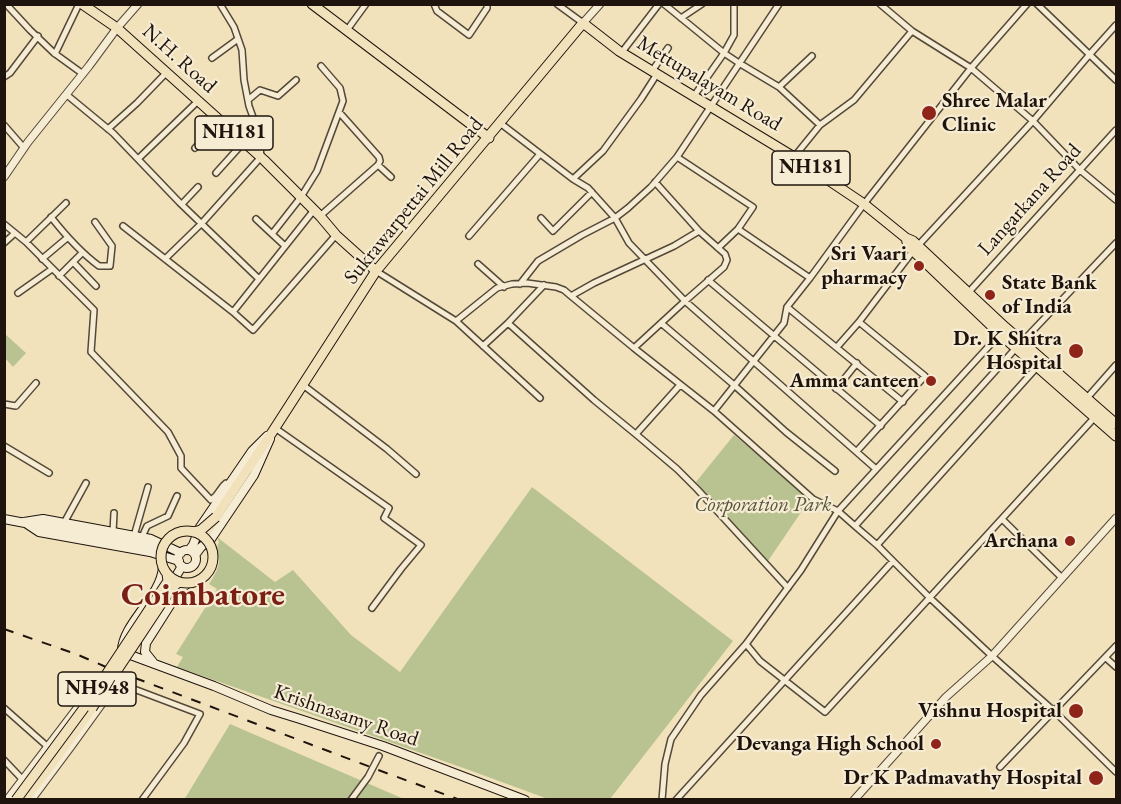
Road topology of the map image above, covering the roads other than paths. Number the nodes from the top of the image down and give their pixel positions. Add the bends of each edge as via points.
1 (6, 4) edge
2 (81, 4) edge
3 (138, 4) edge
4 (220, 4) edge
5 (312, 4) edge
6 (366, 4) edge
7 (434, 4) edge
8 (487, 4) edge
9 (558, 4) edge
10 (600, 4) edge
11 (659, 4) edge
12 (664, 4) edge
13 (702, 4) edge
14 (734, 4) edge
15 (779, 4) edge
16 (1026, 4) edge
17 (1037, 4) edge
18 (880, 5) edge
19 (681, 18) junction
20 (583, 23) junction
21 (1116, 25) edge
22 (117, 28) junction
23 (347, 30) junction
24 (912, 31) junction
25 (38, 36) junction
26 (238, 39) junction
27 (668, 48) dead end
28 (622, 52) junction
29 (724, 53) junction
30 (55, 54) junction
31 (1090, 54) junction
32 (812, 57) dead end
33 (212, 58) dead end
34 (740, 63) junction
35 (321, 66) dead end
36 (970, 68) junction
37 (166, 72) junction
38 (655, 73) junction
39 (82, 74) junction
40 (4, 77) edge
41 (296, 80) dead end
42 (1116, 80) edge
43 (779, 87) junction
44 (67, 95) junction
45 (694, 96) junction
46 (248, 100) junction
47 (198, 101) junction
48 (711, 106) junction
49 (339, 112) junction
50 (220, 121) junction
51 (1033, 122) junction
52 (500, 123) junction
53 (4, 125) edge
54 (820, 125) junction
55 (108, 129) junction
56 (1116, 130) edge
57 (489, 138) junction
58 (244, 142) junction
59 (24, 148) junction
60 (195, 148) dead end
61 (540, 154) junction
62 (261, 157) junction
63 (676, 157) junction
64 (795, 157) junction
65 (138, 159) junction
66 (378, 165) junction
67 (1080, 170) junction
68 (216, 173) dead end
69 (4, 177) edge
70 (391, 177) dead end
71 (573, 179) junction
72 (655, 182) junction
73 (198, 187) dead end
74 (592, 192) junction
75 (301, 197) junction
76 (1116, 200) edge
77 (66, 203) dead end
78 (182, 204) junction
79 (864, 204) junction
80 (317, 213) junction
81 (51, 217) junction
82 (542, 218) dead end
83 (615, 218) junction
84 (255, 219) dead end
85 (95, 222) dead end
86 (202, 223) junction
87 (4, 224) edge
88 (123, 226) dead end
89 (738, 229) junction
90 (699, 231) junction
91 (15, 233) junction
92 (272, 234) junction
93 (336, 235) junction
94 (470, 236) dead end
95 (67, 238) junction
96 (26, 242) junction
97 (4, 243) edge
98 (1116, 243) edge
99 (285, 246) junction
100 (718, 248) junction
101 (914, 250) junction
102 (82, 253) junction
103 (42, 259) junction
104 (165, 259) junction
105 (644, 260) junction
106 (73, 262) junction
107 (478, 264) dead end
108 (52, 269) junction
109 (376, 271) junction
110 (59, 276) junction
111 (810, 278) junction
112 (259, 279) junction
113 (708, 280) junction
114 (520, 284) junction
115 (543, 285) junction
116 (96, 286) dead end
117 (504, 286) junction
118 (18, 293) dead end
119 (968, 293) junction
120 (571, 296) junction
121 (685, 301) junction
122 (787, 307) junction
123 (233, 312) junction
124 (456, 321) junction
125 (859, 322) junction
126 (508, 323) junction
127 (661, 323) junction
128 (1000, 334) junction
129 (773, 336) junction
130 (1019, 345) junction
131 (483, 346) junction
132 (837, 347) junction
133 (634, 348) junction
134 (754, 361) junction
135 (857, 363) junction
136 (1116, 365) edge
137 (1038, 366) junction
138 (36, 383) dead end
139 (303, 385) junction
140 (681, 385) junction
141 (735, 385) junction
142 (836, 389) junction
143 (540, 398) dead end
144 (1087, 398) junction
145 (903, 402) junction
146 (4, 404) edge
147 (714, 411) junction
148 (1095, 417) junction
149 (1116, 424) edge
150 (881, 426) junction
151 (274, 430) junction
152 (636, 434) junction
153 (1116, 436) edge
154 (4, 446) edge
155 (857, 452) junction
156 (876, 469) junction
157 (835, 471) dead end
158 (50, 473) dead end
159 (416, 474) dead end
160 (87, 483) dead end
161 (228, 485) junction
162 (148, 487) dead end
163 (177, 496) dead end
164 (838, 511) junction
165 (114, 513) dead end
166 (216, 517) junction
167 (1116, 518) edge
168 (4, 519) edge
169 (1002, 519) junction
170 (24, 522) junction
171 (64, 523) junction
172 (855, 526) junction
173 (113, 532) junction
174 (193, 532) junction
175 (138, 536) junction
176 (205, 539) junction
177 (877, 545) junction
178 (162, 549) junction
179 (185, 557) junction
180 (893, 561) junction
181 (174, 577) junction
182 (1062, 578) junction
183 (788, 588) junction
184 (929, 597) junction
185 (372, 608) dead end
186 (746, 644) junction
187 (1116, 646) edge
188 (992, 656) junction
189 (1106, 658) junction
190 (157, 665) junction
191 (1116, 668) edge
192 (784, 681) junction
193 (111, 691) junction
194 (4, 708) edge
195 (1054, 711) junction
196 (48, 747) junction
197 (379, 756) dead end
198 (4, 760) edge
199 (1000, 767) dead end
200 (1116, 772) edge
201 (23, 780) junction
202 (7, 800) edge
203 (16, 800) edge
204 (24, 800) edge
205 (31, 800) edge
206 (142, 800) edge
207 (351, 800) edge
208 (525, 800) edge
209 (662, 800) edge
210 (676, 800) edge
211 (854, 800) edge

1 - 25 street
2 - 22 highway, N.H. Road / NH181
2 - 30 street
3 - 22 street
4 - 26 street
5 - 23 highway
6 - 23 street
7 - 8 street via 437,11 469,35
9 - 20 street
10 - 20 street, Sukrawarpettai Mill Road
11 - 28 street
12 - 19 street
13 - 19 street
14 - 29 street via 734,35
15 - 34 street
16 - 36 street
17 - 31 street
18 - 24 street
19 - 29 street
20 - 28 highway, Mettupalayam Road / NH181
20 - 52 highway, Sukrawarpettai Mill Road
21 - 31 street
22 - 37 highway, N.H. Road / NH181
22 - 39 street
23 - 57 highway
24 - 36 street
24 - 54 street via 855,100
25 - 30 street
25 - 40 street
26 - 33 street
26 - 46 street
27 - 38 street
28 - 38 highway, Mettupalayam Road / NH181
29 - 34 street
29 - 45 street
30 - 39 street
31 - 42 street
31 - 51 street
32 - 43 street
34 - 43 street
34 - 48 street
35 - 49 street via 340,88 343,101
36 - 51 street
36 - 79 street
37 - 47 highway, N.H. Road / NH181
37 - 55 street
38 - 45 highway, Mettupalayam Road / NH181
38 - 71 street via 603,151
39 - 44 street
41 - 46 street via 278,96 261,90
43 - 54 street
44 - 55 street
44 - 59 street
45 - 48 highway, Mettupalayam Road / NH181
46 - 62 street via 259,134
47 - 50 highway, N.H. Road / NH181
47 - 65 street
48 - 63 street
48 - 64 highway, Mettupalayam Road / NH181
49 - 66 street via 379,157
49 - 75 street via 317,171
50 - 58 highway, N.H. Road / NH181
50 - 60 street
51 - 67 street
51 - 101 street
52 - 57 highway, Sukrawarpettai Mill Road
52 - 61 street
53 - 59 street
54 - 64 street
55 - 65 street
56 - 67 street, Langarkana Road
57 - 109 highway, Sukrawarpettai Mill Road
58 - 62 highway, N.H. Road / NH181
58 - 68 street
59 - 69 street
61 - 71 street
61 - 94 street
62 - 75 highway, N.H. Road / NH181
62 - 86 street
63 - 72 street
63 - 89 street via 753,207
64 - 79 highway, Mettupalayam Road / NH181
65 - 78 street
66 - 70 street
66 - 80 street
67 - 76 street
67 - 119 street, Langarkana Road
71 - 74 street
72 - 83 street
72 - 90 street
73 - 78 street
74 - 82 street via 553,231
74 - 83 street
75 - 80 highway, N.H. Road / NH181
75 - 92 street
77 - 81 street
78 - 86 street
79 - 101 highway, Mettupalayam Road / NH181 via 913,241
79 - 111 street
80 - 93 highway, N.H. Road / NH181
80 - 99 street
81 - 95 street
81 - 96 street
83 - 105 street
83 - 114 street via 538,261
84 - 92 street
85 - 102 street via 112,246 110,266 99,266
86 - 104 street
86 - 112 street
87 - 91 street
88 - 104 street
89 - 100 street
89 - 111 street
90 - 100 street
90 - 105 street
91 - 96 street
91 - 97 street
92 - 99 street
93 - 109 highway, N.H. Road / NH181
93 - 123 street via 253,330
95 - 102 street
95 - 103 street
96 - 103 street
98 - 130 street
99 - 112 street
100 - 113 street via 727,260
101 - 119 highway, Mettupalayam Road / NH181
101 - 125 street
101 - 128 highway, Mettupalayam Road / NH181
102 - 106 street
103 - 108 street
104 - 123 street
105 - 120 street
105 - 121 street
106 - 110 street
106 - 116 street
107 - 117 street
108 - 110 street
108 - 118 street
109 - 124 street
109 - 139 highway, Sukrawarpettai Mill Road
110 - 161 street via 94,310 91,352 168,432 181,456 181,468 211,500 222,486
111 - 122 street
112 - 123 street
113 - 121 street
113 - 129 street
114 - 115 street
114 - 117 street
115 - 120 street via 564,290
115 - 126 street
117 - 124 street
119 - 130 highway, Mettupalayam Road / NH181
120 - 133 street
121 - 127 street
121 - 134 street
122 - 129 street via 784,323
122 - 132 street
124 - 131 street
125 - 132 street
125 - 145 street via 925,376
126 - 131 street
126 - 152 street
127 - 133 street
127 - 141 street
128 - 130 highway, Mettupalayam Road / NH181
128 - 156 street
129 - 134 street
129 - 142 street
130 - 137 highway, Mettupalayam Road / NH181
130 - 144 highway, Mettupalayam Road / NH181
130 - 172 street
131 - 143 street
132 - 135 street
133 - 140 street
134 - 141 street
134 - 155 street
135 - 142 street
135 - 145 street
136 - 144 street
137 - 148 highway, Mettupalayam Road / NH181
137 - 177 street
138 - 146 street via 15,406
139 - 151 highway, Sukrawarpettai Mill Road
139 - 159 street
140 - 147 street
140 - 152 street
141 - 147 street
141 - 157 street
142 - 150 street
144 - 149 highway, Mettupalayam Road / NH181
145 - 150 street
147 - 164 street via 813,499
148 - 153 highway, Mettupalayam Road / NH181
148 - 169 street
150 - 155 street
151 - 161 main road via 252,451
151 - 166 highway, Sukrawarpettai Mill Road
151 - 179 main road via 254,475 211,539
151 - 185 street via 389,508 384,518 421,545
152 - 183 street via 697,489
154 - 158 street
155 - 156 street
156 - 164 street
160 - 171 street
161 - 179 main road
162 - 175 street
163 - 175 street via 168,516 147,526
164 - 172 street
164 - 183 street
165 - 173 street
166 - 174 highway, bridge
166 - 176 highway, Sukrawarpettai Mill Road, bridge
167 - 182 street
168 - 170 main road
169 - 182 street
169 - 184 street
170 - 171 main road via 43,519
170 - 178 main road
170 - 179 main road via 39,532
171 - 173 main road
172 - 177 street
173 - 175 main road
174 - 176 highway, bridge
174 - 178 highway, bridge via 171,536
175 - 179 main road via 157,541
176 - 181 highway, NH948, bridge via 212,554 209,570 196,581
177 - 180 street
178 - 181 highway, NH948, bridge via 161,555
179 - 181 main road
180 - 184 street
180 - 192 street
181 - 190 main road via 174,599 146,643 145,652
181 - 190 main road, Krishnasamy Road via 161,578 122,647 125,652
181 - 203 highway, NH948, bridge
181 - 204 highway, NH948, bridge via 174,586 74,734
182 - 188 street
183 - 186 street
184 - 188 street
184 - 192 street via 825,712
186 - 192 street
186 - 209 street via 701,695 670,739
187 - 189 street
188 - 195 street
188 - 211 street via 946,697
189 - 191 street
189 - 195 street
190 - 208 main road, Krishnasamy Road
192 - 210 street
193 - 196 street via 95,682
193 - 205 street
193 - 206 street via 118,683 200,714
194 - 196 street
195 - 199 street
195 - 200 street
196 - 201 street
197 - 207 street
198 - 201 street
201 - 202 street

